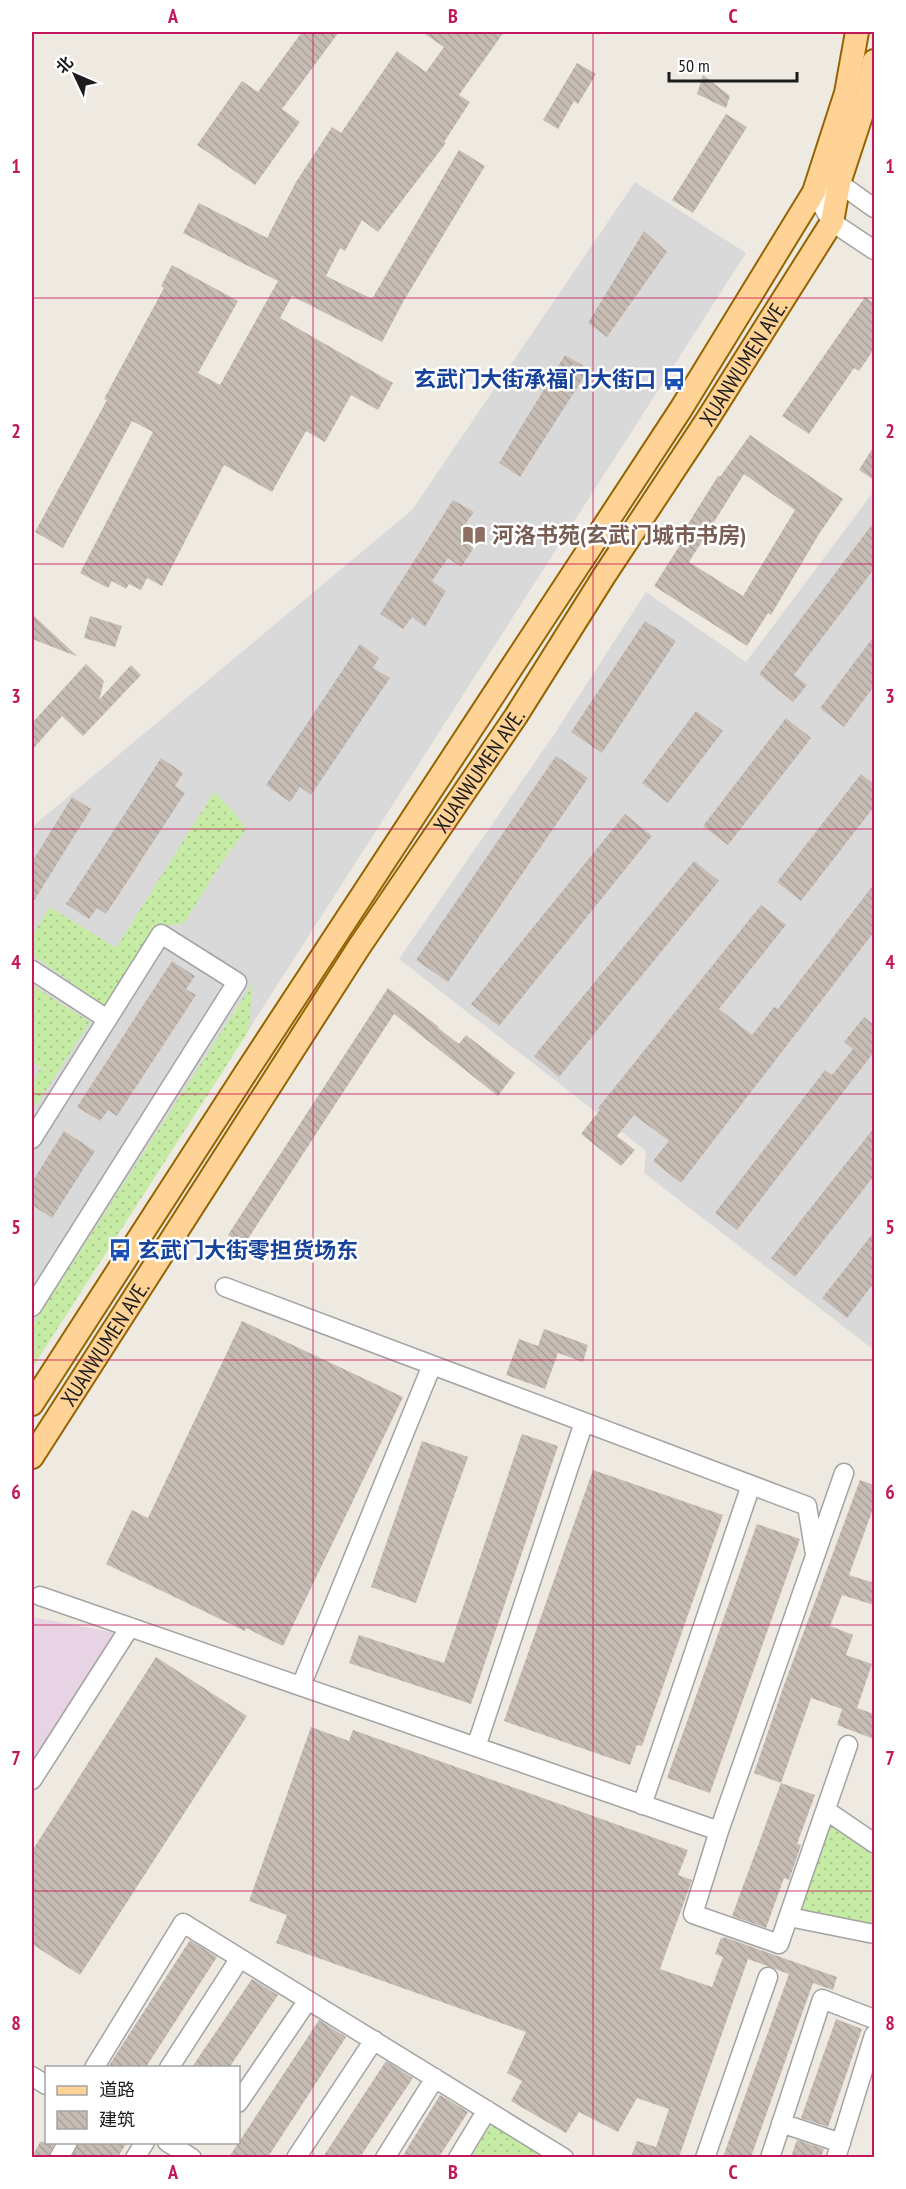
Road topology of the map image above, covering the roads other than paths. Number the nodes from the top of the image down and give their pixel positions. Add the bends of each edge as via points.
1 (857, 32) edge
2 (874, 61) edge
3 (839, 183) junction
4 (814, 192) junction
5 (874, 207) edge
6 (832, 222) junction
7 (874, 250) edge
8 (32, 970) edge
9 (107, 1019) junction
10 (32, 1139) edge
11 (225, 1287) dead end
12 (32, 1307) edge
13 (432, 1365) junction
14 (32, 1404) edge
15 (584, 1422) junction
16 (32, 1457) edge
17 (844, 1473) dead end
18 (751, 1485) junction
19 (815, 1556) junction
20 (39, 1596) dead end
21 (130, 1627) junction
22 (300, 1686) junction
23 (848, 1745) dead end
24 (476, 1747) junction
25 (32, 1779) edge
26 (642, 1805) junction
27 (827, 1811) junction
28 (719, 1831) junction
29 (874, 1843) edge
30 (789, 1917) junction
31 (874, 1934) edge
32 (240, 1958) junction
33 (768, 1977) dead end
34 (308, 2000) junction
35 (874, 2019) edge
36 (874, 2035) edge
37 (374, 2040) junction
38 (95, 2066) edge
39 (170, 2066) edge
40 (32, 2076) edge
41 (435, 2078) junction
42 (45, 2084) edge
43 (240, 2100) edge
44 (487, 2110) junction
45 (781, 2123) junction
46 (67, 2144) edge
47 (144, 2144) edge
48 (170, 2144) edge
49 (839, 2150) edge
50 (59, 2157) edge
51 (135, 2157) edge
52 (192, 2157) edge
53 (296, 2157) edge
54 (385, 2157) edge
55 (458, 2157) edge
56 (564, 2157) edge
57 (705, 2157) edge
58 (770, 2157) edge

1 - 4 main road, XUANWUMEN AVE. via 846,93
2 - 3 main road, XUANWUMEN AVE. via 867,98
3 - 4 street
3 - 5 street
3 - 6 main road, XUANWUMEN AVE.
4 - 6 street
4 - 14 main road, XUANWUMEN AVE. via 681,409
6 - 7 street
6 - 16 main road, XUANWUMEN AVE. via 516,716 359,947
8 - 9 street
9 - 10 street
9 - 12 street via 162,934 237,982
11 - 13 street
13 - 15 street
13 - 22 street
15 - 18 street
15 - 24 street
17 - 19 street
18 - 19 street via 807,1506
18 - 26 street
19 - 28 street
20 - 21 street
21 - 22 street
21 - 25 street
22 - 24 street
23 - 27 street
24 - 26 street
26 - 28 street
27 - 29 street
27 - 30 street
28 - 30 street via 693,1914 779,1944
30 - 31 street
32 - 34 street
32 - 38 street via 183,1923
32 - 39 street
33 - 57 street
34 - 37 street
34 - 43 street
35 - 45 street via 822,1999
36 - 49 street
37 - 41 street
37 - 53 street
40 - 42 street
41 - 44 street
41 - 54 street
44 - 55 street
44 - 56 street
45 - 49 street
45 - 58 street
46 - 50 street
47 - 51 street
48 - 52 street

